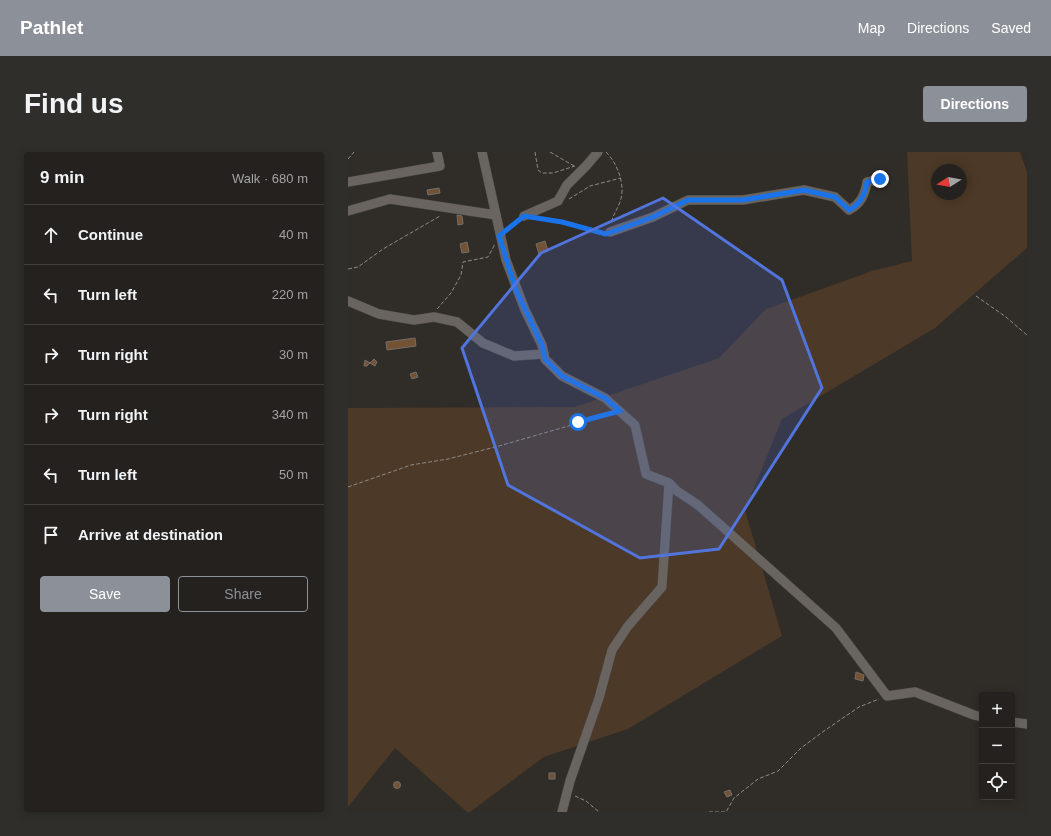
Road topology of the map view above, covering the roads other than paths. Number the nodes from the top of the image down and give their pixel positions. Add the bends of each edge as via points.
1 (437, 152) edge
2 (482, 152) edge
3 (598, 152) edge
4 (880, 179) dead end
5 (348, 182) edge
6 (348, 211) edge
7 (496, 215) junction
8 (524, 216) road end
9 (610, 232) road end
10 (348, 301) edge
11 (544, 354) junction
12 (669, 483) junction
13 (979, 716) edge
14 (1015, 722) edge
15 (1027, 724) edge
16 (562, 812) edge

1 - 5 street via 440,166
2 - 7 street
3 - 8 street via 567,185 558,201
4 - 9 street via 867,182 858,206 849,210 835,197 804,190 743,200 688,200 653,217
6 - 7 street via 390,199
7 - 11 street via 499,236 516,290
10 - 11 street via 379,314 414,320 434,318 457,322 483,343 514,356
11 - 12 street via 545,359 562,376 605,398 635,425 646,474
12 - 13 street via 698,505 836,628 887,696 915,692
12 - 16 street via 662,587 628,626 612,650
14 - 15 street

